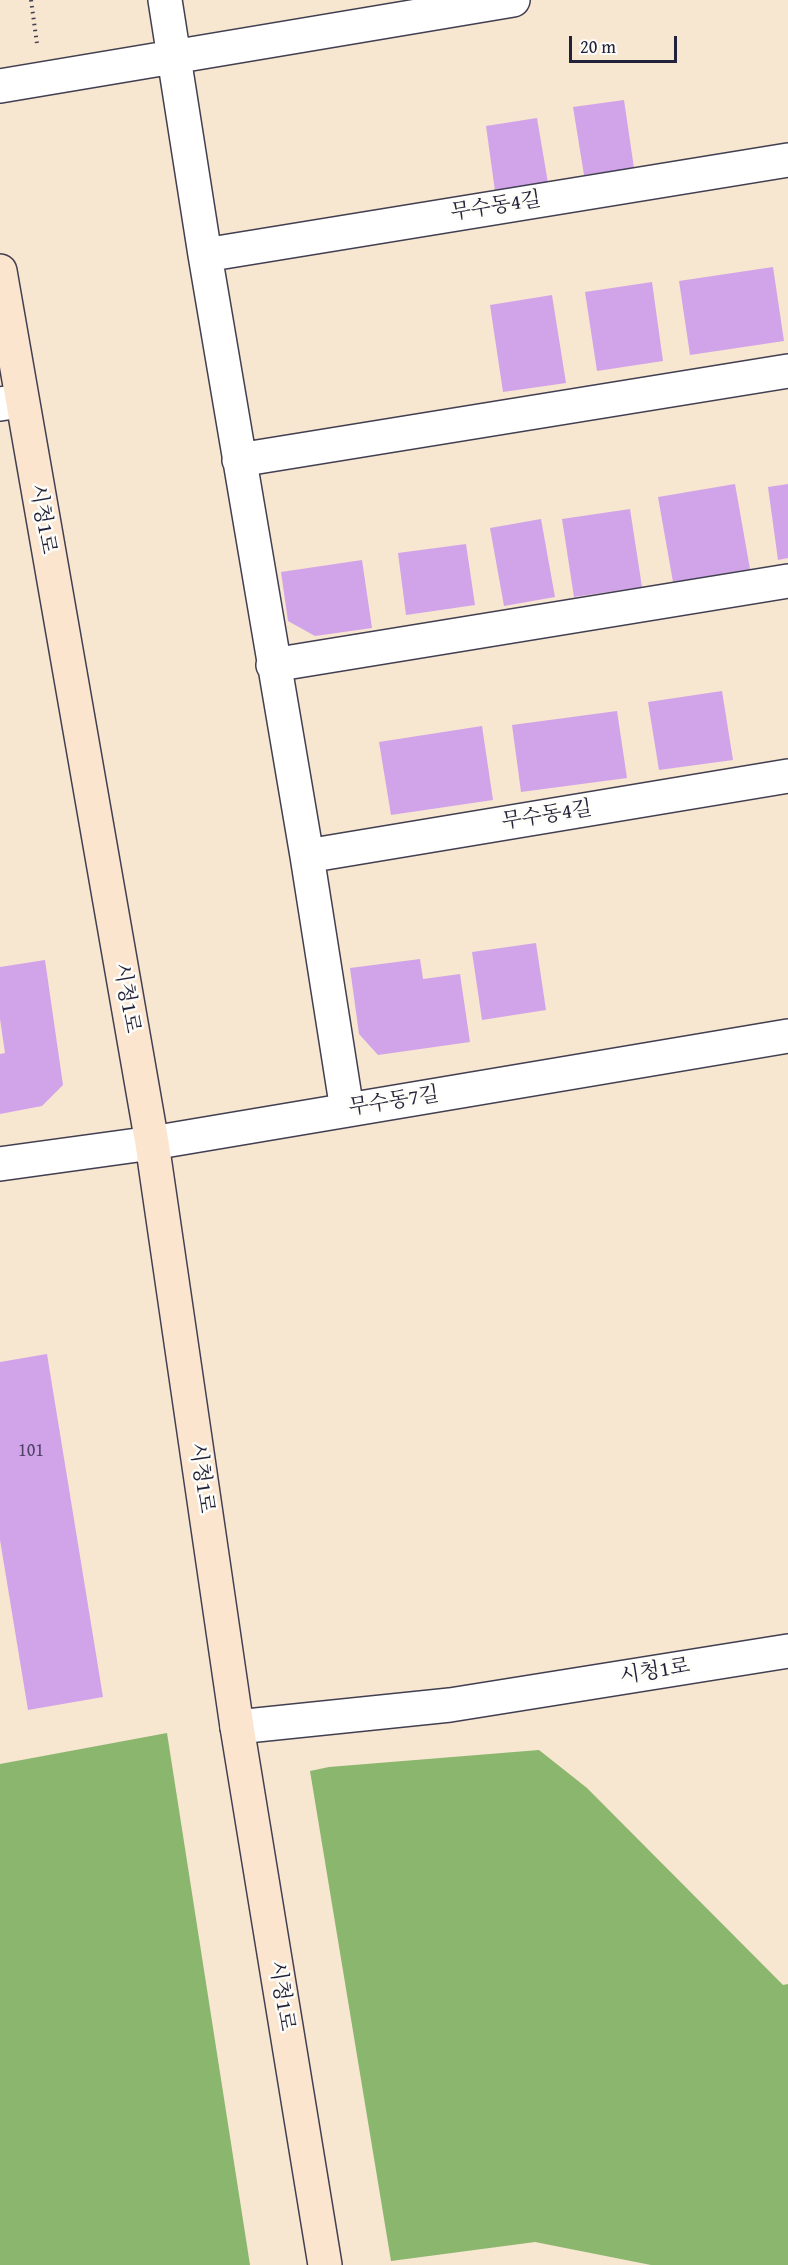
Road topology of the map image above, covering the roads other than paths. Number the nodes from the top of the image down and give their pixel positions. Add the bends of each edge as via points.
1 (165, 0) edge
2 (513, 0) edge
3 (174, 58) junction
4 (0, 86) edge
5 (788, 160) edge
6 (205, 255) junction
7 (0, 271) edge
8 (788, 371) edge
9 (11, 402) edge
10 (239, 460) junction
11 (788, 581) edge
12 (273, 665) junction
13 (788, 776) edge
14 (307, 856) junction
15 (788, 1036) edge
16 (347, 1110) junction
17 (152, 1143) junction
18 (0, 1164) edge
19 (788, 1651) edge
20 (237, 1727) junction
21 (325, 2265) edge

1 - 3 street
2 - 3 street
3 - 4 street
3 - 6 street
5 - 6 street, 무수동4길
6 - 10 street
7 - 9 street, 시청1로
8 - 10 street
9 - 17 street, 시청1로
10 - 12 street
11 - 12 street
12 - 14 street
13 - 14 street, 무수동4길
14 - 16 street
15 - 16 street, 무수동7길
16 - 17 street, 무수동7길
17 - 18 street, 무수동7길
17 - 20 street, 시청1로
19 - 20 street, 시청1로 via 450,1705
20 - 21 street, 시청1로

